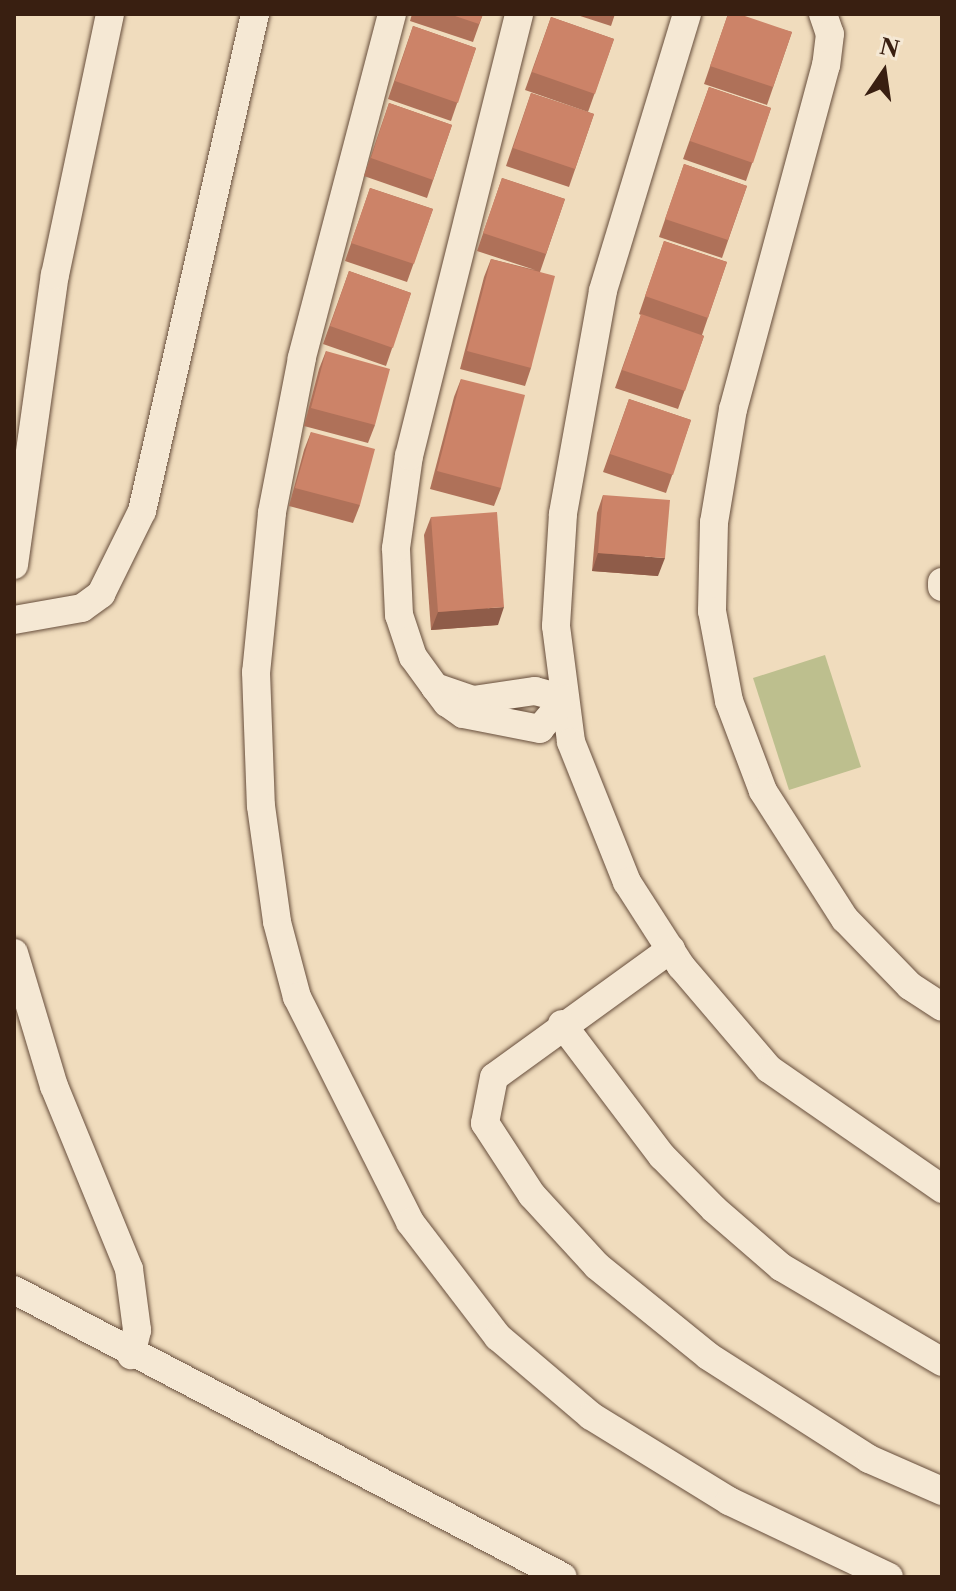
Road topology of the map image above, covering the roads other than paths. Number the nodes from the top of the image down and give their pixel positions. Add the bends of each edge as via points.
1 (110, 14) edge
2 (255, 14) edge
3 (392, 14) edge
4 (519, 14) edge
5 (687, 14) edge
6 (823, 14) edge
7 (14, 565) edge
8 (14, 620) edge
9 (565, 699) junction
10 (671, 949) junction
11 (14, 953) edge
12 (942, 1007) edge
13 (562, 1024) junction
14 (942, 1189) edge
15 (14, 1290) edge
16 (131, 1355) junction
17 (942, 1362) edge
18 (942, 1491) edge
19 (563, 1577) edge
20 (889, 1577) edge

1 - 7 street via 55,275
2 - 8 street via 142,511 101,594 82,608
3 - 20 street via 302,358 272,513 256,672 261,806 277,922 297,997 410,1222 498,1337 616,1432 729,1501
4 - 9 street via 445,290 396,548 399,615 413,657 463,714 540,729
5 - 9 street via 603,291 576,429 556,626
6 - 12 street via 830,34 826,65 733,409 714,522 712,611 729,701 763,791 845,919 910,986
9 - 10 street via 588,798
10 - 13 street
10 - 14 street via 769,1069
11 - 16 street via 54,1086 129,1269 137,1330
13 - 17 street via 662,1156 714,1209 834,1302
13 - 18 street via 494,1077 485,1098 485,1123 532,1195 597,1266 708,1356 869,1459
15 - 16 street
16 - 19 street

